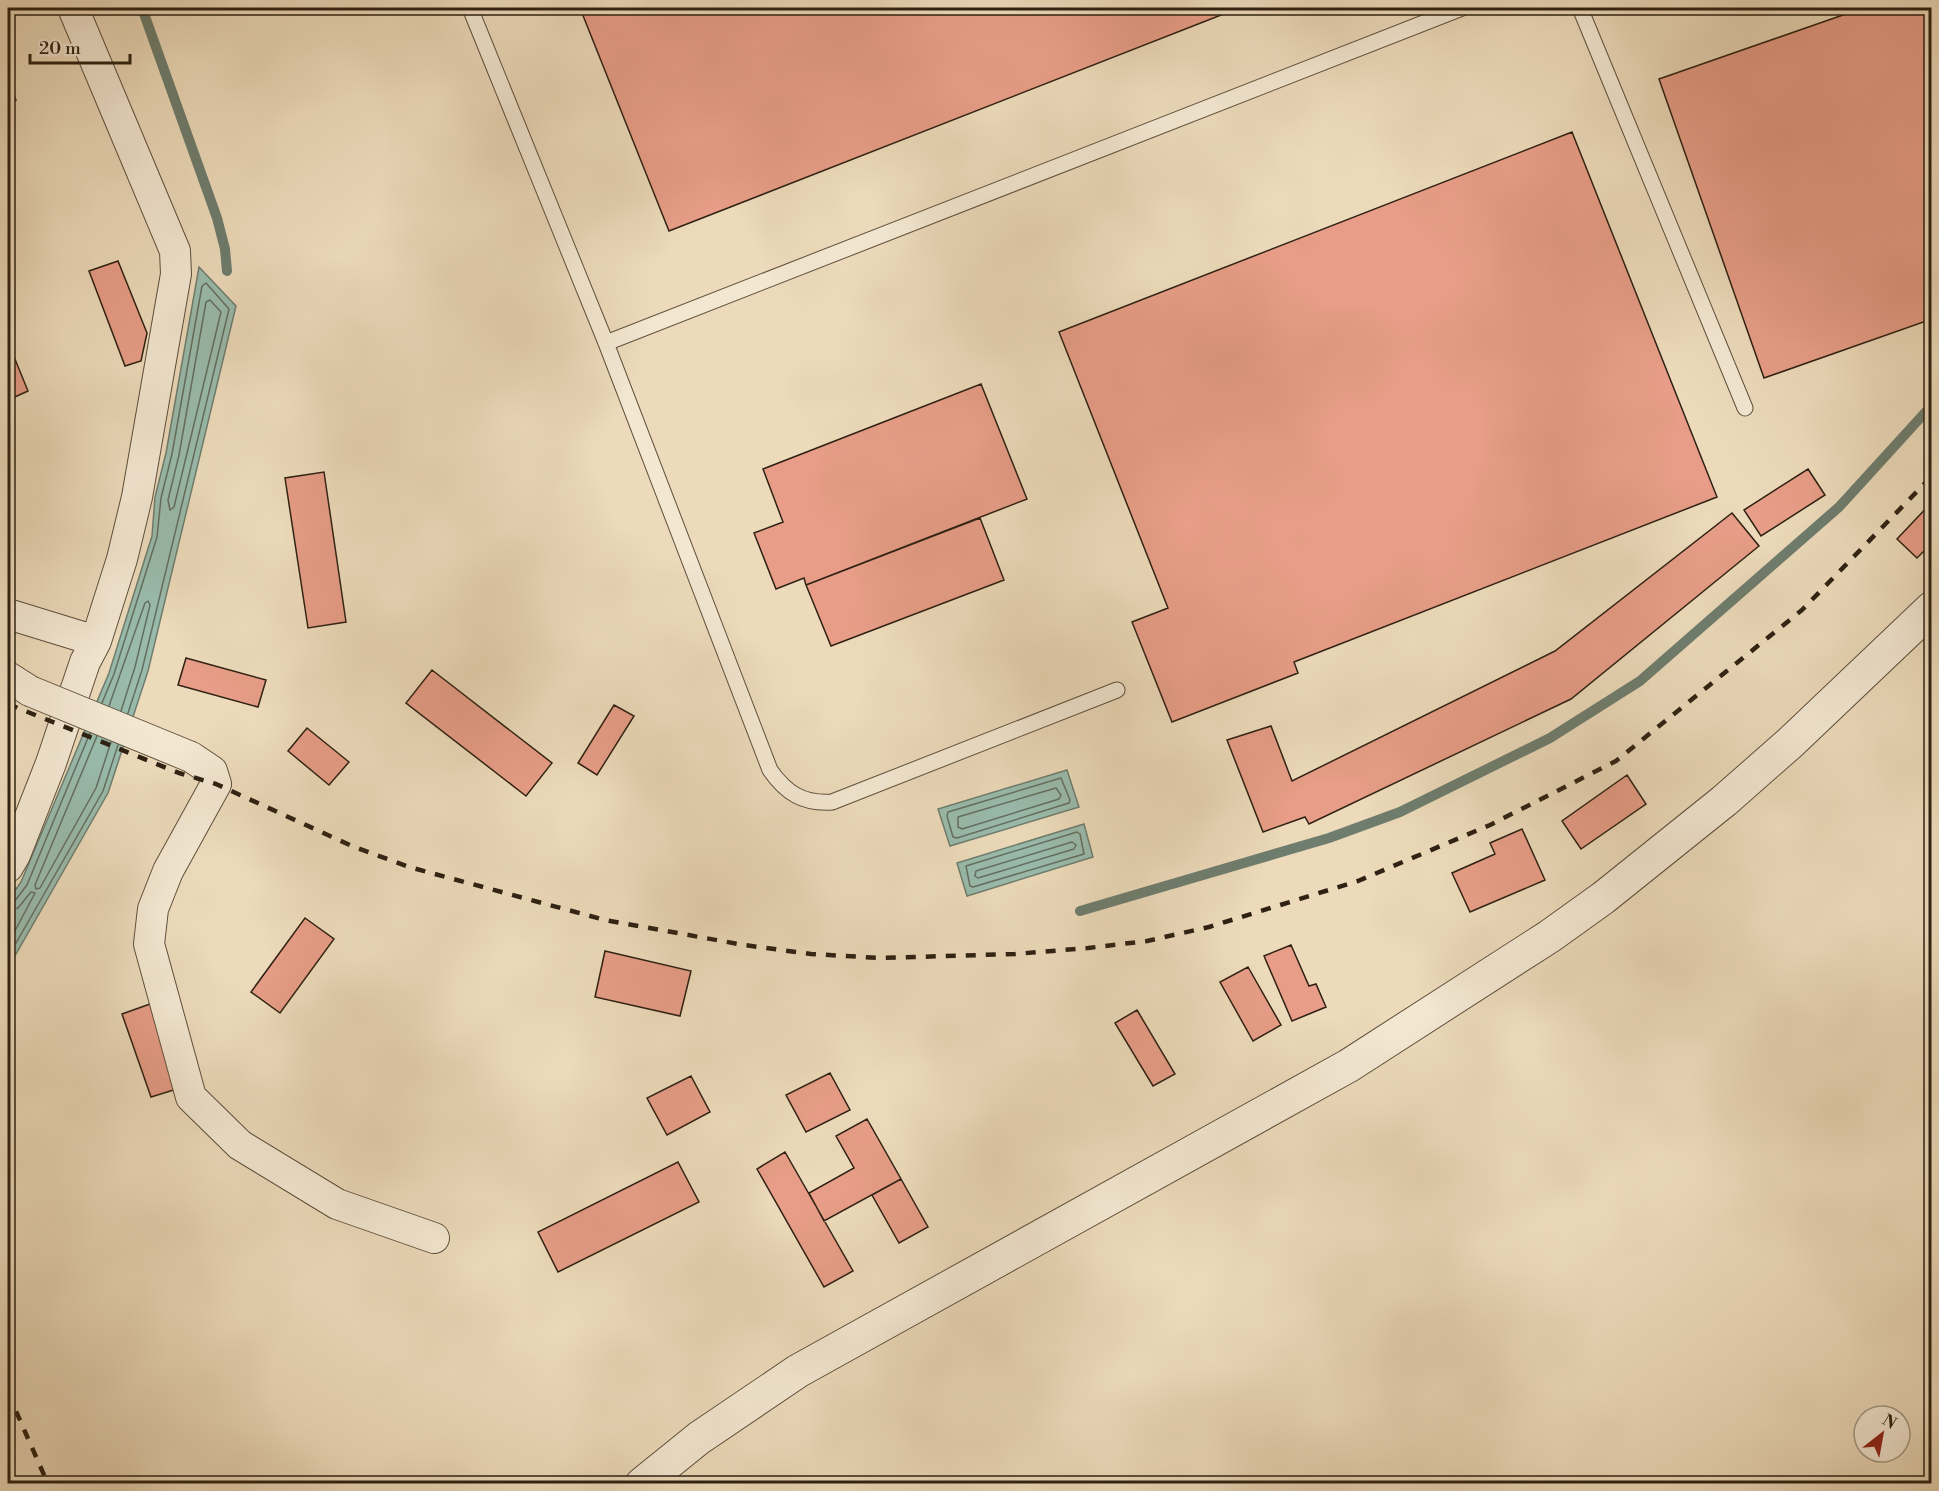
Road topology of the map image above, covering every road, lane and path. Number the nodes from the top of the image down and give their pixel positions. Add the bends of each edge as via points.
1 (73, 8) edge
2 (470, 8) edge
3 (1462, 8) edge
4 (1580, 8) edge
5 (606, 343) junction
6 (1745, 408) dead end
7 (1932, 608) edge
8 (8, 614) edge
9 (96, 641) junction
10 (19, 684) edge
11 (1117, 690) dead end
12 (8, 867) edge
13 (434, 1238) dead end
14 (642, 1484) edge

1 - 9 street via 175,251 176,274 132,518
2 - 5 lane
3 - 5 lane
4 - 6 lane
5 - 11 lane via 770,770 782,787 814,803 832,802
7 - 14 street via 1724,801 1550,936 1348,1066 798,1371 699,1438
8 - 9 street
9 - 12 street
10 - 13 street, bridge via 191,757 212,771 216,784 168,871 153,909 150,944 191,1097 240,1144 337,1204

